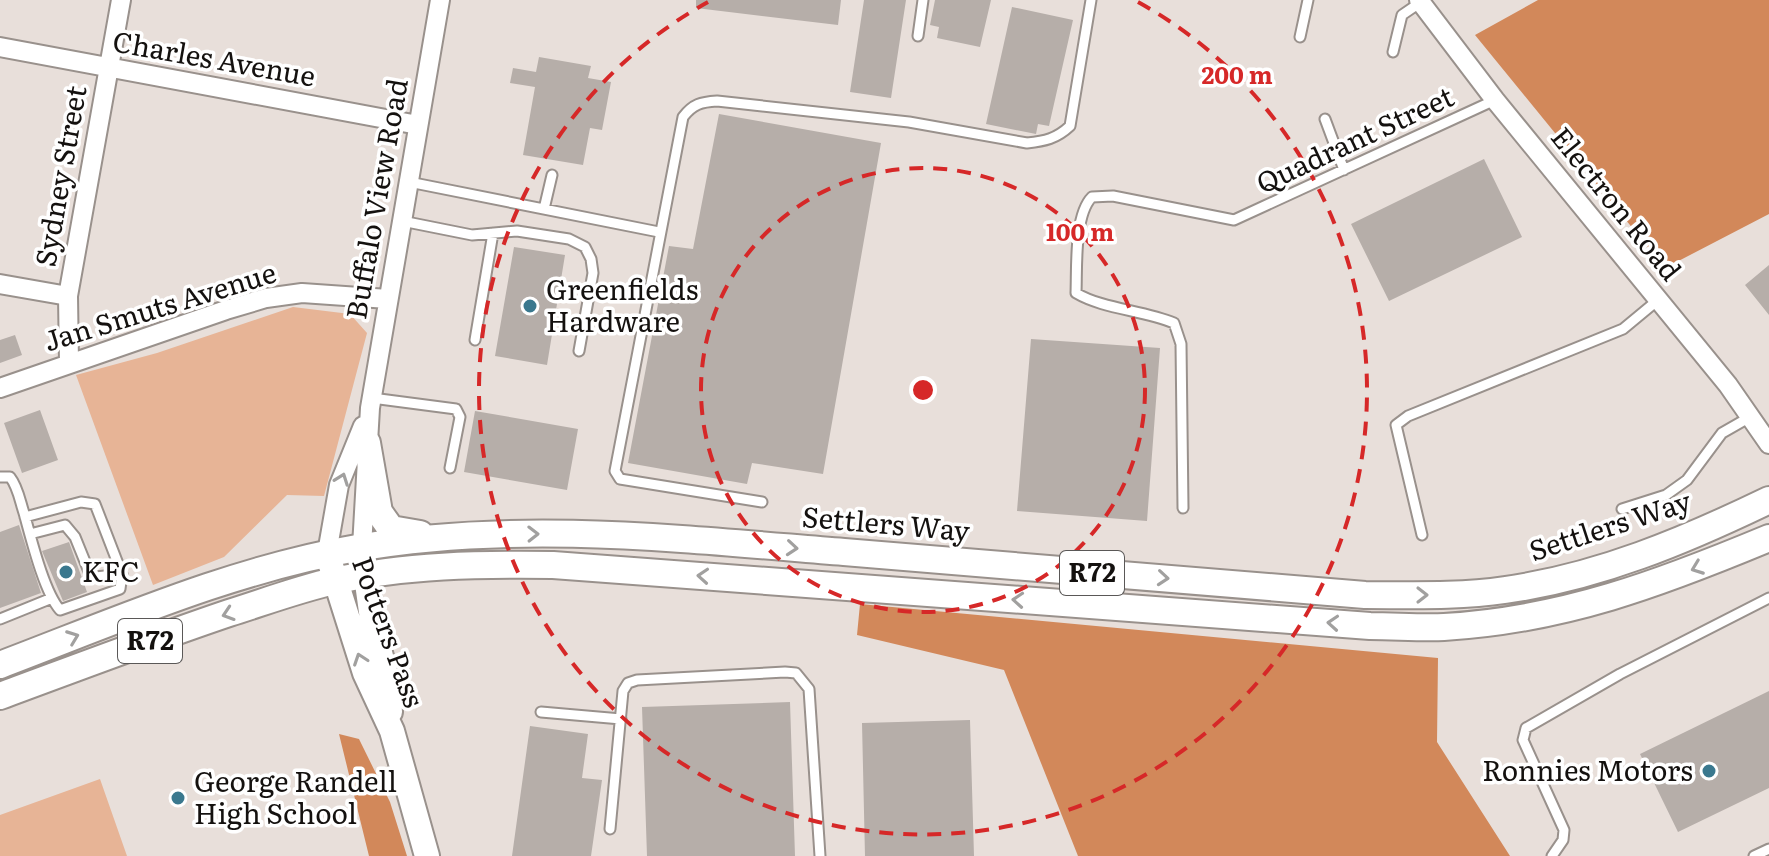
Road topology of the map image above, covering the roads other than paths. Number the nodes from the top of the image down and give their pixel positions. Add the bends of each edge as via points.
1 (121, 0) edge
2 (440, 0) edge
3 (923, 0) edge
4 (1091, 0) edge
5 (1308, 0) edge
6 (1420, 1) edge
7 (918, 36) dead end
8 (1300, 37) dead end
9 (0, 47) edge
10 (1393, 52) dead end
11 (110, 68) junction
12 (1495, 100) junction
13 (1325, 119) dead end
14 (418, 125) junction
15 (1344, 170) junction
16 (552, 175) dead end
17 (409, 182) junction
18 (544, 209) junction
19 (402, 221) junction
20 (659, 232) junction
21 (493, 233) junction
22 (0, 284) edge
23 (68, 296) junction
24 (388, 299) junction
25 (1658, 300) junction
26 (475, 340) dead end
27 (579, 351) dead end
28 (69, 363) junction
29 (0, 388) edge
30 (371, 403) junction
31 (1750, 417) junction
32 (367, 443) junction
33 (1769, 444) edge
34 (450, 468) dead end
35 (0, 477) edge
36 (1769, 500) edge
37 (762, 502) dead end
38 (1183, 508) dead end
39 (1622, 509) dead end
40 (25, 517) junction
41 (30, 534) junction
42 (496, 535) junction
43 (1422, 535) dead end
44 (1769, 538) edge
45 (362, 547) junction
46 (327, 553) junction
47 (122, 574) junction
48 (366, 575) junction
49 (335, 580) junction
50 (52, 598) junction
51 (1769, 598) edge
52 (0, 619) edge
53 (0, 665) edge
54 (0, 696) edge
55 (541, 712) dead end
56 (621, 719) junction
57 (392, 731) junction
58 (610, 829) dead end
59 (1769, 849) edge
60 (427, 856) edge
61 (820, 856) edge
62 (1552, 856) edge
63 (1754, 856) edge

1 - 11 street, Sydney Street
2 - 14 street, Buffalo View Road
3 - 7 lane
4 - 20 lane via 1070,126 1058,136 1027,143 909,122 702,102 690,106 683,117
5 - 8 lane
6 - 10 lane via 1402,15
6 - 12 street, Electron Road
9 - 11 street, Charles Avenue
11 - 14 street, Charles Avenue
11 - 23 street, Sydney Street
12 - 15 lane, Quadrant Street
12 - 25 street, Electron Road
13 - 15 lane
14 - 17 street, Buffalo View Road
15 - 38 lane, Quadrant Street via 1234,220 1113,196 1092,197 1084,205 1076,293 1174,323 1181,344
16 - 18 lane
17 - 18 lane
17 - 19 street, Buffalo View Road
18 - 20 lane
19 - 21 lane via 472,235
19 - 24 street, Buffalo View Road
20 - 37 lane via 616,476
21 - 26 lane
21 - 27 lane via 517,231 569,239 585,247 593,273
22 - 23 street
23 - 28 street, Sydney Street
24 - 28 street, Jan Smuts Avenue via 302,293 266,298
24 - 30 street, Buffalo View Road
25 - 31 street, Electron Road
25 - 43 lane via 1623,329 1396,425
28 - 29 street, Jan Smuts Avenue
30 - 32 street, Buffalo View Road
30 - 34 lane via 456,409 460,417
46 -> 30 street, Buffalo View Road via 339,485
31 - 33 street, Electron Road
31 - 39 lane via 1722,433 1687,480 1666,495
32 - 42 main road via 379,512 391,529
32 - 45 street, Buffalo View Road
35 - 40 lane via 14,481
42 -> 36 main road, Settlers Way / R72 via 668,538 1365,595 1441,595 1573,578 1697,535
40 - 41 lane
40 - 47 lane via 81,502 95,504
41 - 47 lane via 65,525 90,574
41 - 50 lane
42 - 45 main road, Settlers Way / R72
44 -> 48 main road, R72 via 1648,587 1582,606 1443,627 1355,625 553,565
45 - 46 main road, Settlers Way / R72
45 - 48 street, Potters Pass
46 - 49 street, Potters Pass
53 -> 46 main road, Settlers Way / R72 via 168,601
47 - 50 lane via 120,589 64,610
48 - 49 main road, R72
48 - 57 street, Potters Pass
49 -> 54 main road, R72 via 178,630
57 -> 49 street, Potters Pass via 365,673
50 - 52 lane
51 - 62 lane via 1526,728 1523,740 1564,830
55 - 56 lane
56 - 58 lane
56 - 61 lane via 623,691 637,680 796,673 809,689
57 - 60 street, Potters Pass
59 - 63 lane

